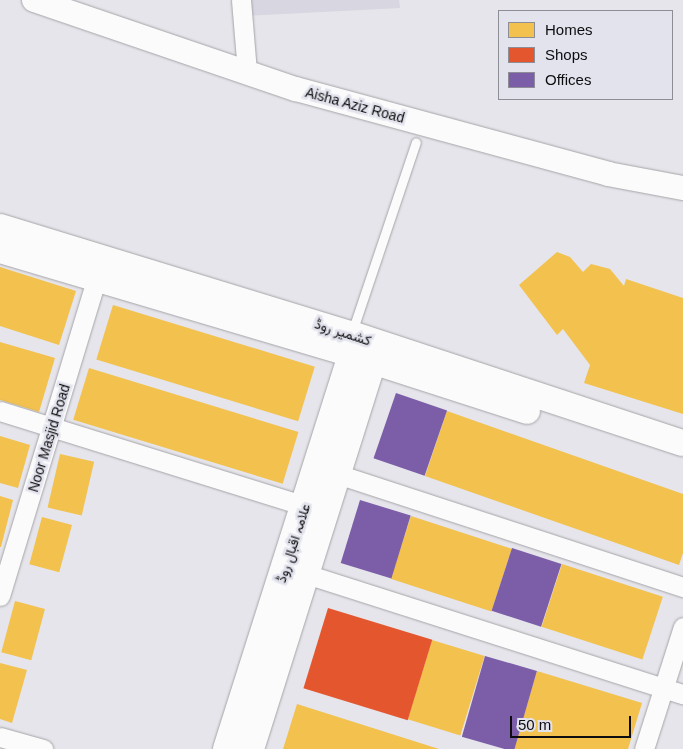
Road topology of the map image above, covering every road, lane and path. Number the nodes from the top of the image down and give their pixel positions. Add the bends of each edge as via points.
1 (34, 0) edge
2 (241, 0) edge
3 (77, 6) edge
4 (247, 72) junction
5 (416, 142) dead end
6 (683, 188) edge
7 (0, 228) edge
8 (0, 250) edge
9 (96, 280) junction
10 (362, 346) junction
11 (0, 411) edge
12 (53, 426) junction
13 (683, 443) edge
14 (683, 461) edge
15 (328, 470) junction
16 (305, 506) junction
17 (3, 574) edge
18 (306, 574) junction
19 (683, 586) edge
20 (0, 596) edge
21 (683, 627) edge
22 (663, 688) junction
23 (683, 694) edge
24 (0, 737) edge
25 (42, 749) edge
26 (226, 749) edge
27 (251, 749) edge
28 (644, 749) edge

1 - 3 street, Aisha Aziz Road
2 - 4 street
3 - 4 street, Aisha Aziz Road
4 - 6 street, Aisha Aziz Road via 296,89 608,174
5 - 10 lane
7 - 10 main road, کشمیر روڈ
8 - 9 main road, کشمیر روڈ
9 - 10 main road, کشمیر روڈ
9 - 12 street, Noor Masjid Road
10 - 13 main road, کشمیر روڈ
10 - 14 main road, کشمیر روڈ
10 - 15 main road, علامہ اقبال روڈ
11 - 12 street
12 - 16 street
12 - 17 street, Noor Masjid Road
15 - 16 main road, علامہ اقبال روڈ
15 - 18 main road, علامہ اقبال روڈ
15 - 19 street
16 - 26 main road, علامہ اقبال روڈ
17 - 20 street, Noor Masjid Road
18 - 22 street
18 - 27 main road, علامہ اقبال روڈ
21 - 22 street
22 - 23 street
22 - 28 street
24 - 25 street

